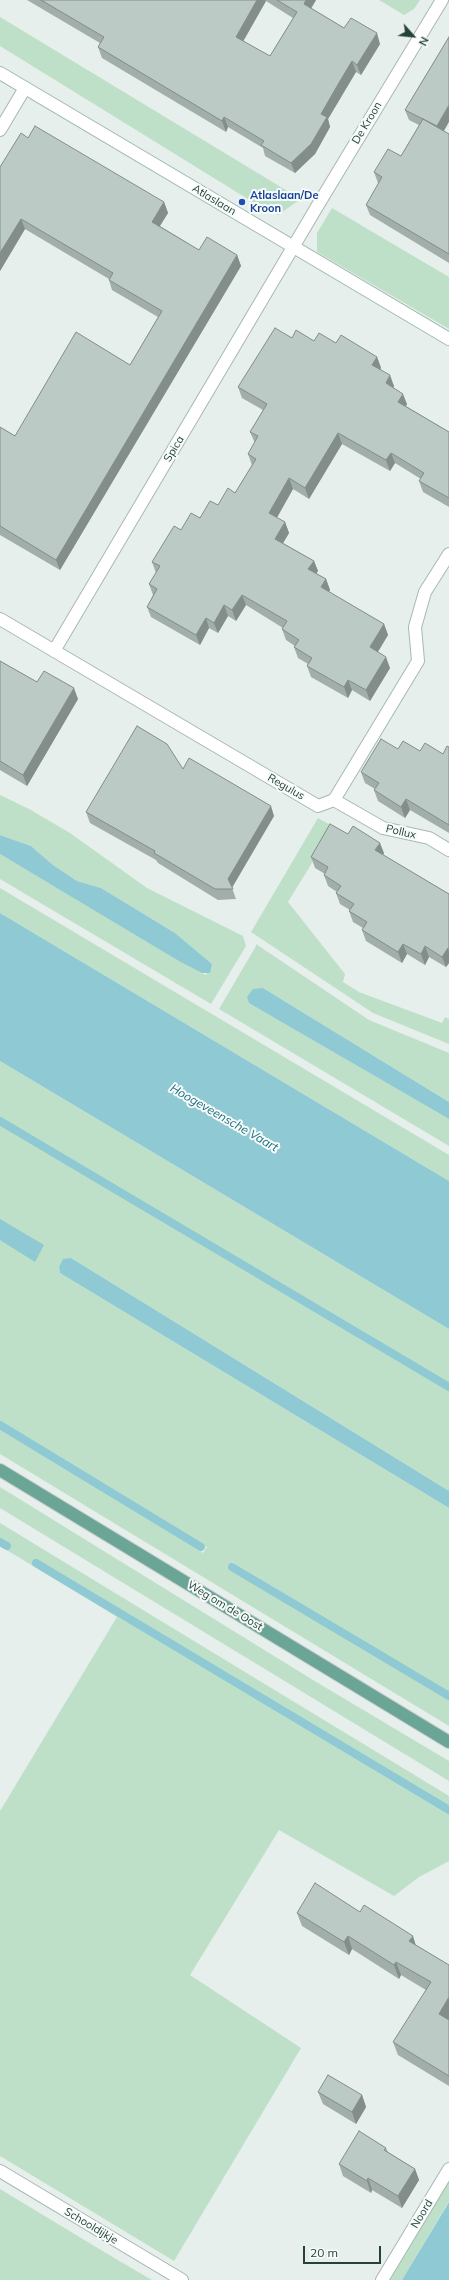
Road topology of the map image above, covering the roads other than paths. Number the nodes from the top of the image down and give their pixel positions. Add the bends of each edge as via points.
1 (442, 0) edge
2 (0, 73) edge
3 (26, 88) junction
4 (0, 130) edge
5 (293, 247) junction
6 (449, 339) edge
7 (449, 554) edge
8 (0, 619) edge
9 (54, 651) junction
10 (334, 800) junction
11 (449, 850) edge
12 (0, 1470) edge
13 (449, 1742) edge
14 (449, 2169) edge
15 (0, 2171) edge
16 (182, 2280) edge
17 (382, 2280) edge

1 - 5 street, De Kroon
2 - 3 street, Atlaslaan
3 - 4 street
3 - 5 street, Atlaslaan
5 - 6 street, Atlaslaan
5 - 9 street, Spica
7 - 10 street via 425,592 415,627 418,661
8 - 9 street, Regulus
9 - 10 street, Regulus via 318,806
10 - 11 street, Pollux via 383,828 430,838
12 - 13 main road, Weg om de Oost
14 - 17 street, Noord
15 - 16 street, Schooldijkje

